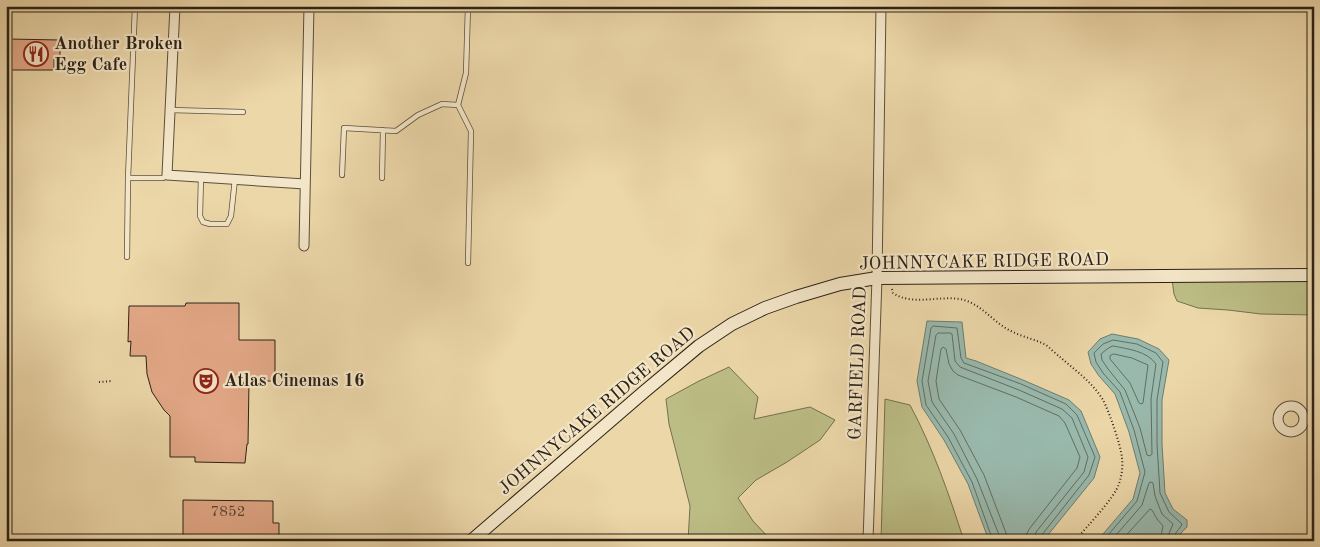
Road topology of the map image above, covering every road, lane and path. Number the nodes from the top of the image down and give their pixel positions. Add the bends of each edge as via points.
1 (135, 6) edge
2 (174, 6) edge
3 (308, 6) edge
4 (468, 6) edge
5 (881, 6) edge
6 (458, 105) junction
7 (170, 110) junction
8 (243, 112) dead end
9 (383, 130) junction
10 (167, 175) junction
11 (342, 175) dead end
12 (201, 177) junction
13 (128, 178) junction
14 (382, 178) dead end
15 (234, 179) junction
16 (305, 184) junction
17 (304, 246) dead end
18 (127, 257) dead end
19 (468, 263) dead end
20 (1314, 275) edge
21 (877, 278) junction
22 (892, 278) junction
23 (112, 381) dead end
24 (99, 382) dead end
25 (471, 541) edge
26 (868, 541) edge
27 (1075, 541) edge

1 - 13 lane
2 - 7 street
3 - 16 street
4 - 6 lane via 466,73
5 - 21 street, GARFIELD ROAD
6 - 9 lane via 442,104 418,115 396,131
6 - 19 lane via 471,131
7 - 8 lane
7 - 10 street
9 - 11 lane via 344,128
9 - 14 lane
10 - 12 street
10 - 13 lane via 163,178
12 - 15 street
12 - 15 lane via 200,216 203,222 210,224 227,224 231,216
13 - 18 lane
15 - 16 street
16 - 17 street
20 - 22 main road, JOHNNYCAKE RIDGE ROAD
21 - 22 main road, JOHNNYCAKE RIDGE ROAD
21 - 25 main road, JOHNNYCAKE RIDGE ROAD via 840,284 796,297 732,324 699,346
21 - 26 street, GARFIELD ROAD
22 - 27 path via 892,291 899,297 954,299 972,303 1011,331 1046,345 1098,393 1112,421 1122,455 1122,474 1111,497
23 - 24 path

